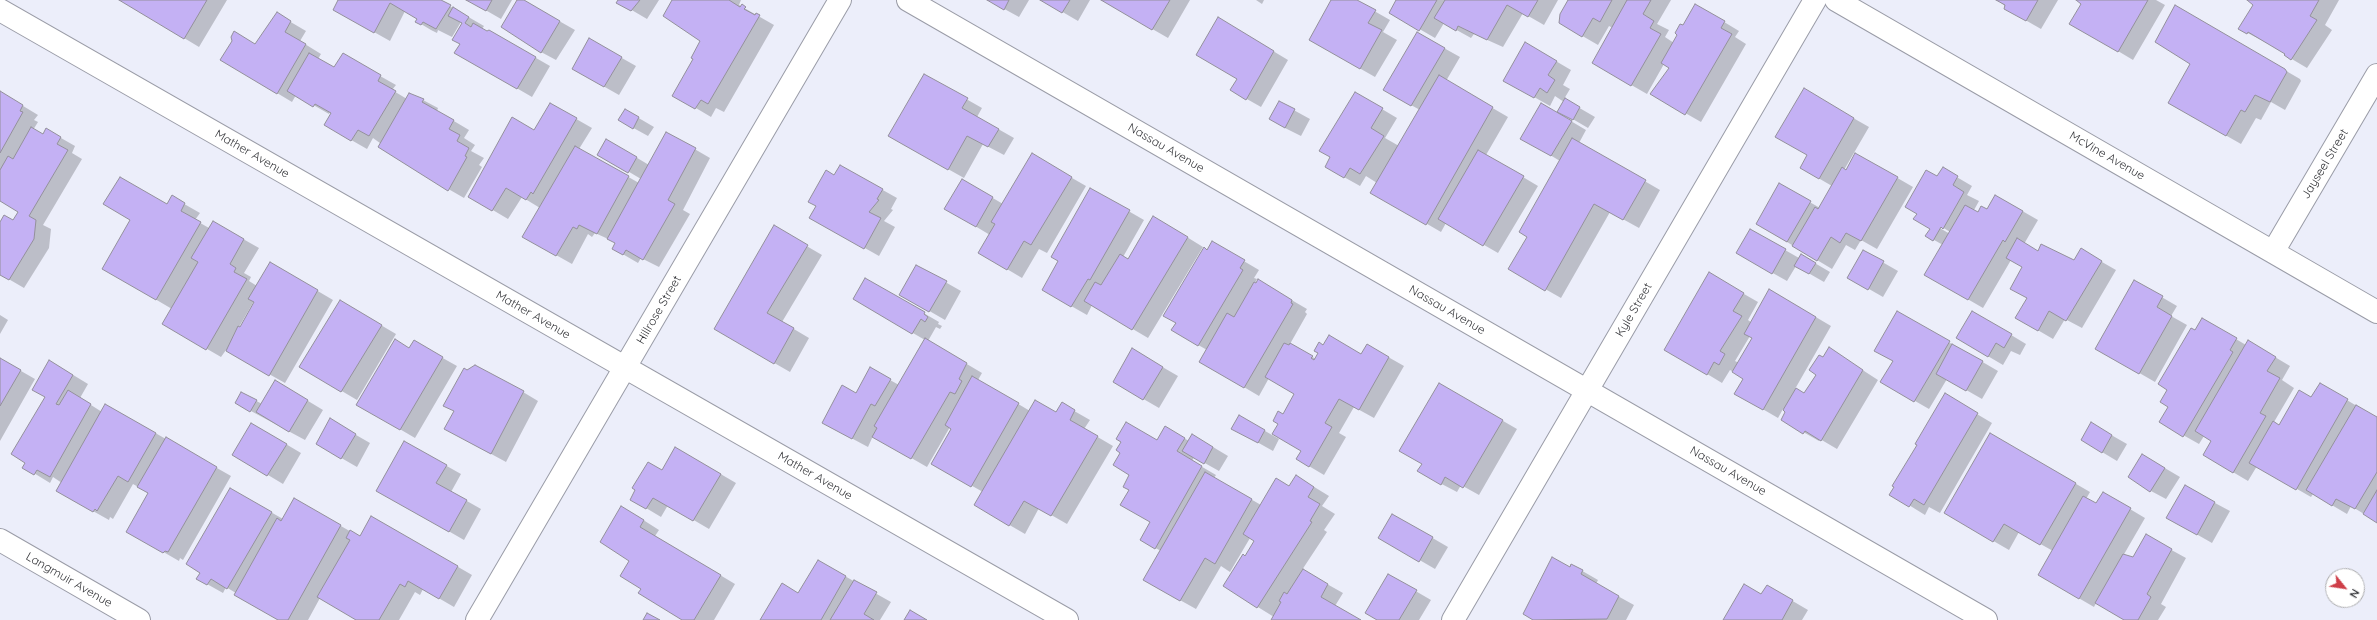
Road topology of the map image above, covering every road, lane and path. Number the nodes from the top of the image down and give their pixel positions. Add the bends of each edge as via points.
1 (840, 0) edge
2 (908, 0) edge
3 (1815, 0) edge
4 (1836, 0) edge
5 (0, 10) edge
6 (2377, 75) edge
7 (2273, 252) junction
8 (2377, 312) edge
9 (626, 368) junction
10 (1586, 390) junction
11 (0, 540) edge
12 (139, 620) edge
13 (477, 620) edge
14 (1067, 620) edge
15 (1453, 620) edge
16 (1986, 620) edge

1 - 9 street, Hillrose Street
2 - 10 street, Nassau Avenue
3 - 10 street, Kyle Street
4 - 7 street, McVine Avenue
5 - 9 street, Mather Avenue
6 - 7 street, Jayseel Street
7 - 8 street, McVine Avenue
9 - 13 street, Hillrose Street
9 - 14 street, Mather Avenue
10 - 15 street, Kyle Street
10 - 16 street, Nassau Avenue
11 - 12 street, Langmuir Avenue

